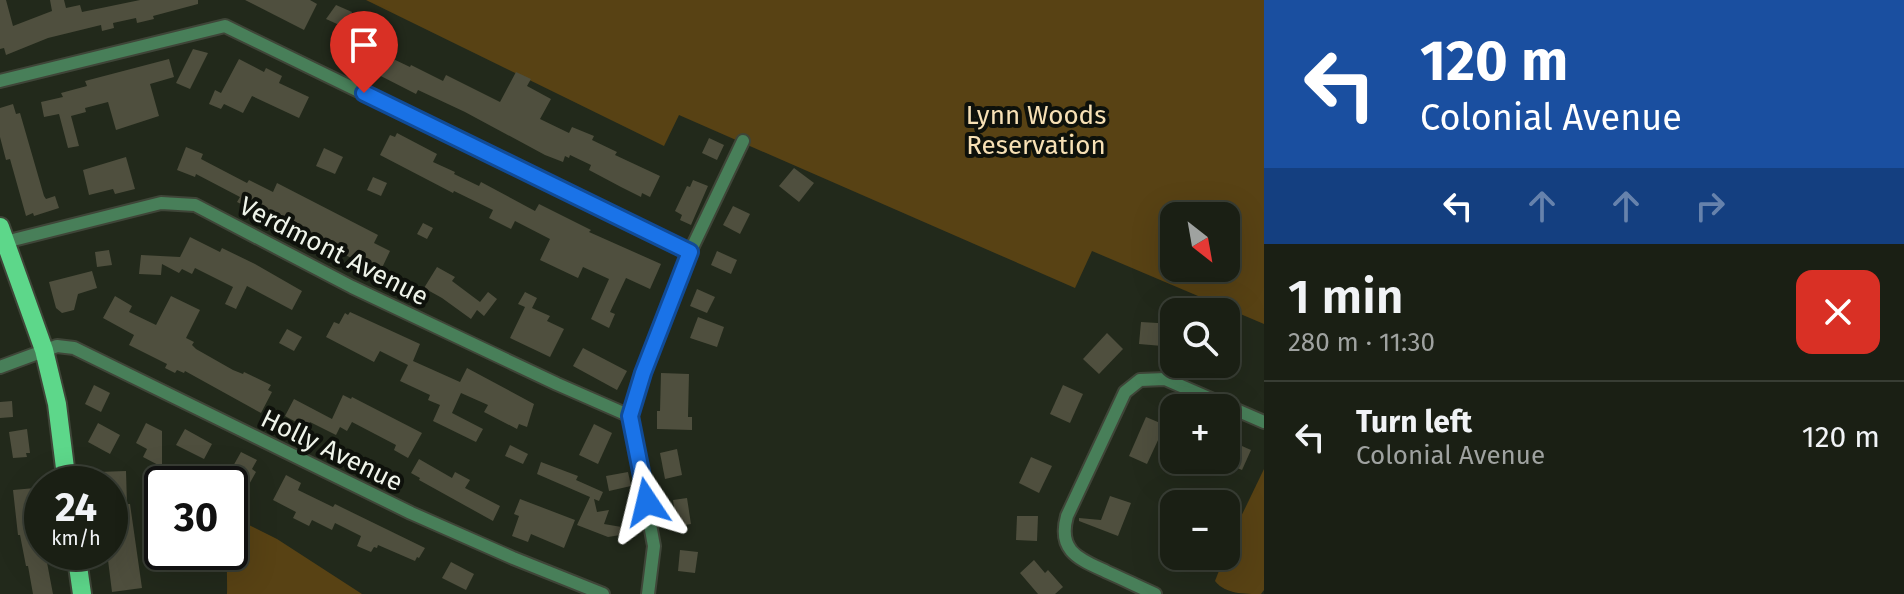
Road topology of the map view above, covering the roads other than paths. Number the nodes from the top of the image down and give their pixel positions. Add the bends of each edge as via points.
1 (0, 81) edge
2 (743, 141) dead end
3 (3, 234) edge
4 (690, 252) junction
5 (44, 350) junction
6 (0, 367) edge
7 (630, 416) junction
8 (1264, 422) edge
9 (65, 466) edge
10 (79, 570) edge
11 (82, 594) edge
12 (603, 594) edge
13 (648, 594) edge
14 (1155, 594) edge

1 - 4 street via 224,26
2 - 4 street
3 - 5 main road
3 - 7 street, Verdmont Avenue via 161,203 195,205 352,287
4 - 7 street
5 - 6 street
5 - 9 main road
5 - 12 street, Holly Avenue via 65,345 88,354 411,513
7 - 13 street via 654,546
8 - 14 street via 1165,379 1140,380 1125,392 1064,533 1081,560
10 - 11 main road

